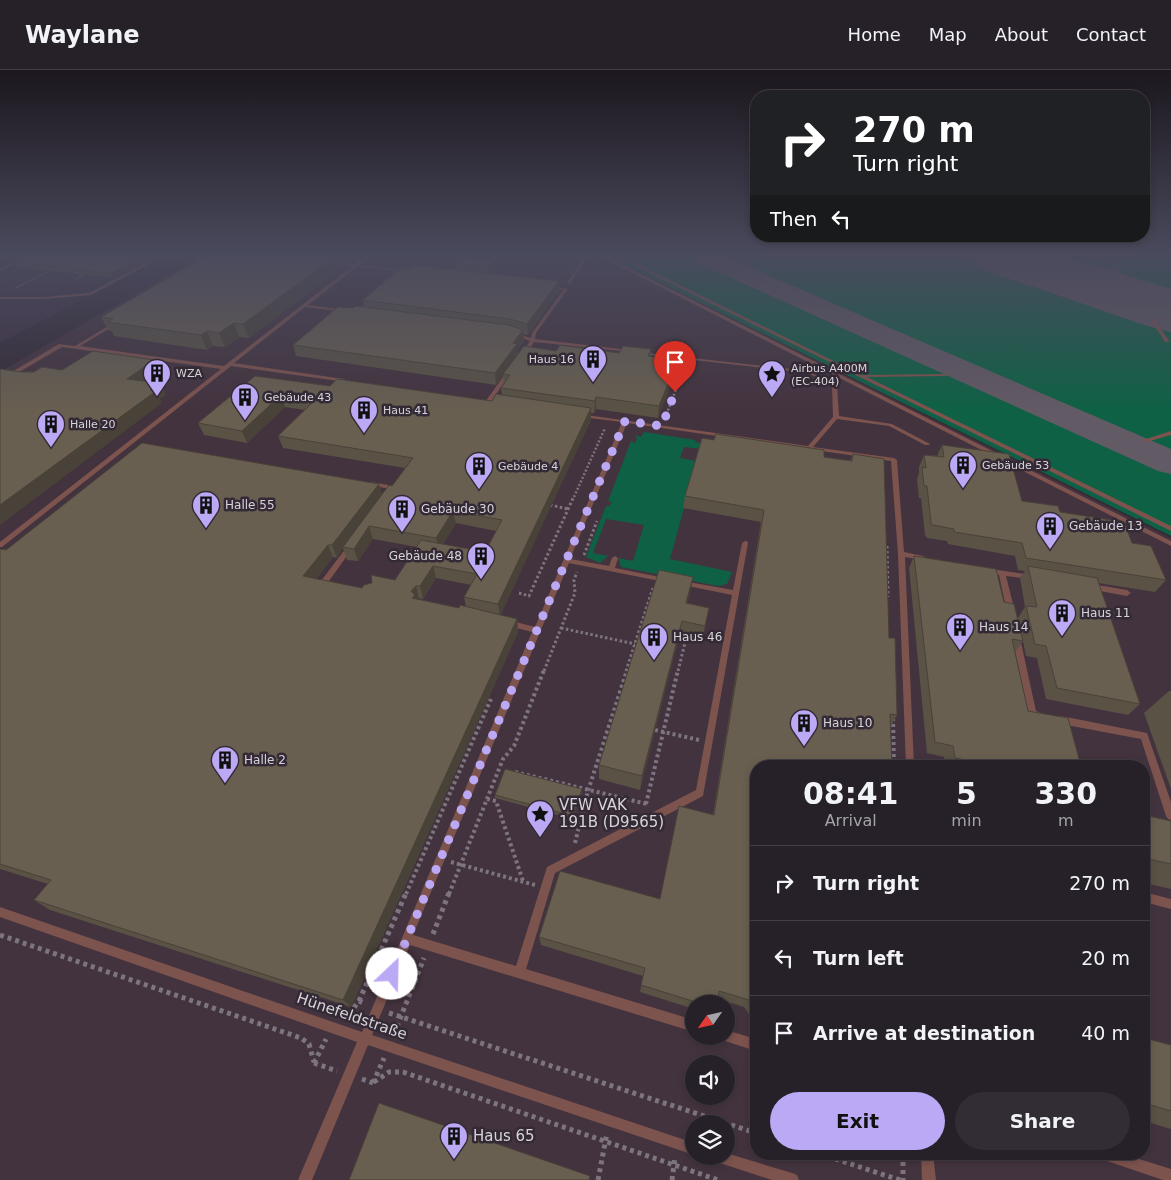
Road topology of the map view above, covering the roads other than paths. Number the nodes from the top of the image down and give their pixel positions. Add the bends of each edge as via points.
1 (303, 307) edge
2 (311, 307) edge
3 (553, 307) edge
4 (701, 307) edge
5 (720, 307) edge
6 (353, 312) edge
7 (123, 318) edge
8 (1152, 319) dead end
9 (510, 333) edge
10 (533, 340) junction
11 (1167, 341) dead end
12 (76, 347) junction
13 (228, 366) junction
14 (945, 375) dead end
15 (860, 376) junction
16 (0, 381) edge
17 (354, 382) edge
18 (478, 401) edge
19 (488, 402) junction
20 (497, 403) edge
21 (570, 413) edge
22 (836, 417) junction
23 (625, 421) junction
24 (1171, 433) edge
25 (1146, 440) dead end
26 (927, 444) dead end
27 (127, 445) junction
28 (137, 446) edge
29 (810, 447) junction
30 (364, 483) edge
31 (389, 494) edge
32 (1171, 529) edge
33 (358, 537) edge
34 (745, 543) dead end
35 (1171, 544) edge
36 (0, 545) edge
37 (901, 554) junction
38 (615, 558) dead end
39 (929, 559) edge
40 (566, 560) junction
41 (611, 570) junction
42 (993, 571) edge
43 (1002, 573) junction
44 (1041, 579) edge
45 (334, 585) edge
46 (1079, 585) edge
47 (736, 593) junction
48 (1127, 593) dead end
49 (1012, 620) edge
50 (498, 621) edge
51 (1014, 629) edge
52 (537, 630) junction
53 (910, 760) edge
54 (1171, 816) edge
55 (1150, 899) edge
56 (1171, 904) edge
57 (0, 912) edge
58 (408, 939) junction
59 (520, 972) junction
60 (685, 1023) edge
61 (365, 1038) junction
62 (735, 1039) edge
63 (750, 1043) edge
64 (685, 1146) edge
65 (927, 1160) edge
66 (1122, 1160) edge
67 (735, 1162) edge
68 (1171, 1176) edge
69 (305, 1180) edge
70 (792, 1180) edge
71 (929, 1180) edge

1 - 13 lane
2 - 6 lane
3 - 10 lane via 534,332
4 - 35 lane
5 - 15 lane
7 - 12 lane
8 - 11 lane
9 - 10 lane
10 - 19 lane
10 - 22 lane via 809,372 834,385
12 - 13 lane
12 - 16 lane via 62,345
13 - 17 lane
13 - 27 lane
14 - 15 lane
15 - 32 lane
18 - 19 lane
19 - 20 lane
21 - 23 lane
22 - 26 lane via 890,426
22 - 29 lane
23 - 29 lane
23 - 40 lane
24 - 25 lane
27 - 28 lane
27 - 36 lane
29 - 37 lane via 894,460
30 - 31 lane via 394,488
33 - 45 lane via 324,582
34 - 47 lane
37 - 39 lane
37 - 53 lane
38 - 41 lane
40 - 41 lane
40 - 52 lane
41 - 47 lane
42 - 43 lane
43 - 44 lane
43 - 49 lane
46 - 48 lane
47 - 59 lane via 700,793 551,870
50 - 52 lane
51 - 54 lane via 1032,714 1144,736
52 - 58 lane
55 - 56 lane
57 - 61 lane, Hünefeldstraße
58 - 59 lane
58 - 61 lane
59 - 60 lane
61 - 64 lane, Hünefeldstraße
61 - 69 lane
62 - 63 lane
65 - 71 lane
66 - 68 lane
67 - 70 lane

